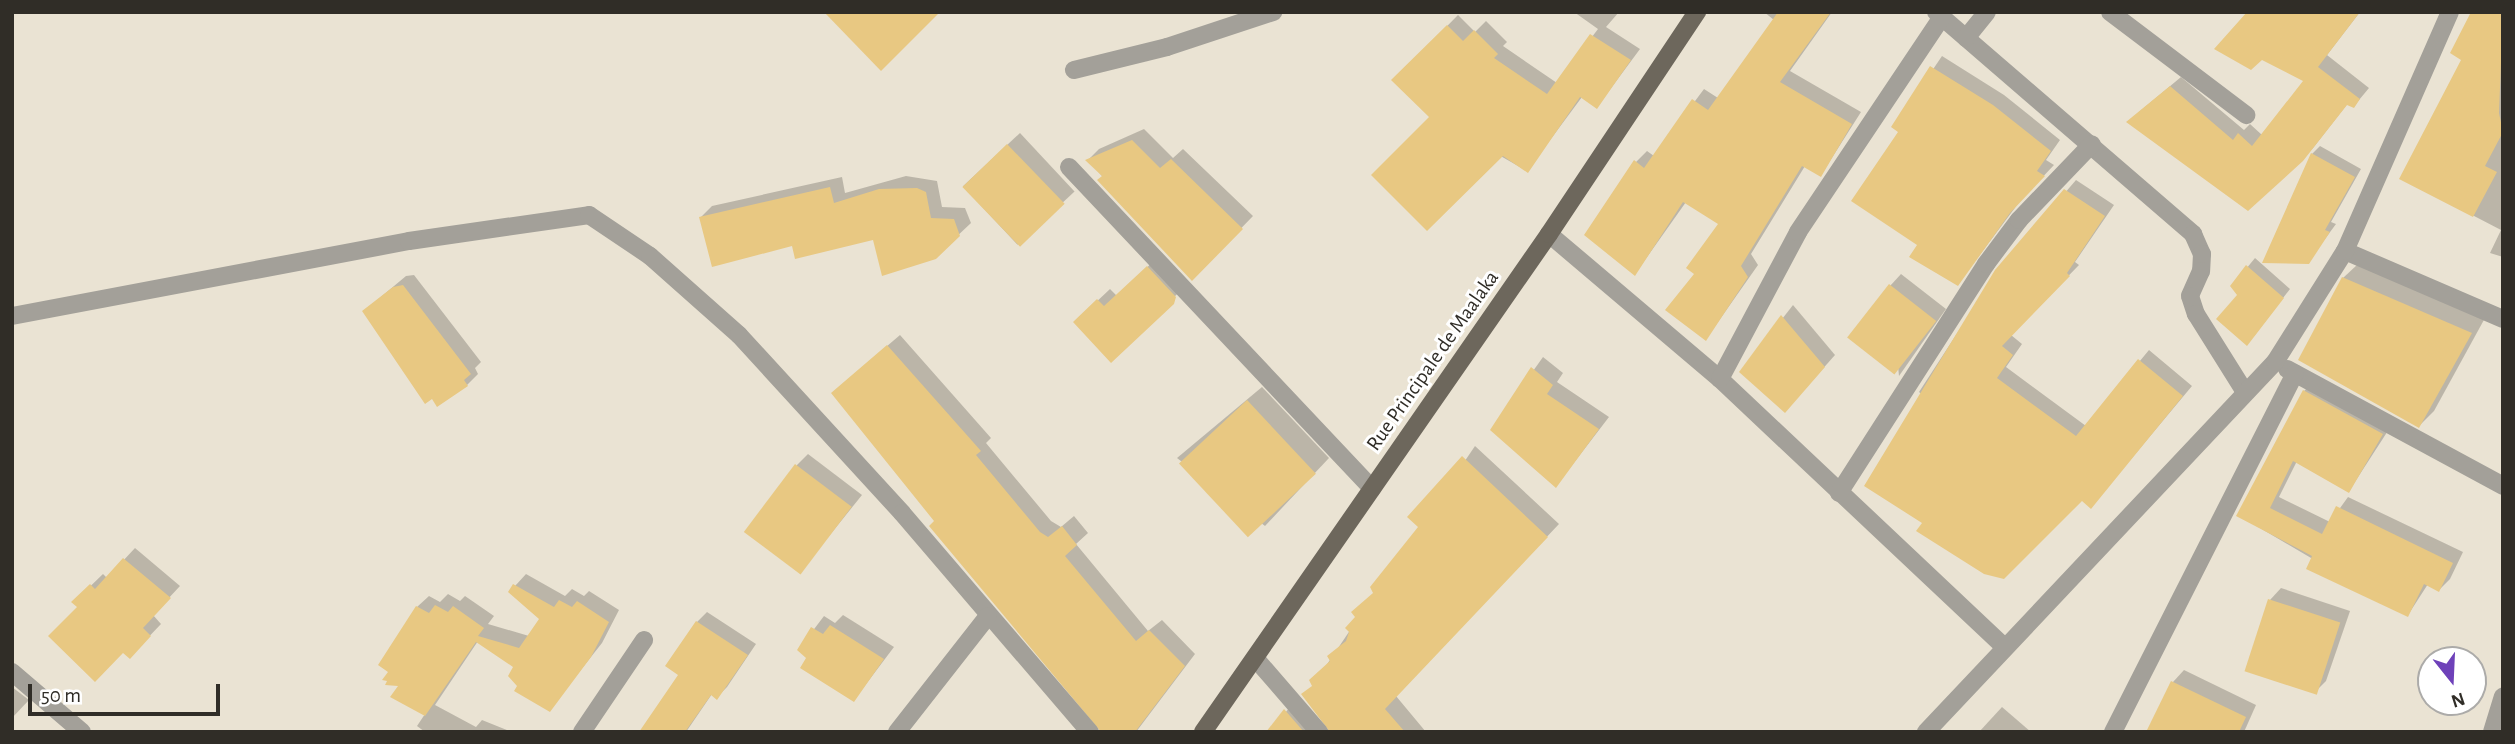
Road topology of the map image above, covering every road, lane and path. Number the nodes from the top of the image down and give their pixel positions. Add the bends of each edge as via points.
1 (1273, 12) edge
2 (1696, 12) edge
3 (1987, 12) edge
4 (2110, 12) edge
5 (2450, 12) edge
6 (1939, 15) edge
7 (1966, 38) junction
8 (1074, 70) dead end
9 (2246, 115) dead end
10 (2092, 144) junction
11 (1069, 167) dead end
12 (1549, 234) junction
13 (2345, 251) junction
14 (12, 316) edge
15 (2503, 319) edge
16 (2275, 362) junction
17 (2295, 374) junction
18 (1720, 379) junction
19 (2245, 392) junction
20 (2503, 486) edge
21 (1372, 489) junction
22 (1839, 493) junction
23 (988, 616) junction
24 (644, 640) dead end
25 (2003, 646) junction
26 (1255, 658) junction
27 (12, 672) edge
28 (2503, 697) edge
29 (82, 732) edge
30 (582, 732) edge
31 (897, 732) edge
32 (1090, 732) edge
33 (1203, 732) edge
34 (1319, 732) edge
35 (1926, 732) edge
36 (2113, 732) edge
37 (2492, 732) edge

1 - 8 street via 1167,47
2 - 12 main road, Rue Principale de Maalaka
3 - 7 street
4 - 9 street
5 - 13 street
6 - 7 street
6 - 18 street via 1798,232
7 - 10 street
10 - 19 street via 2193,234 2201,262 2190,296 2208,337
10 - 22 street via 2018,220 1986,264
11 - 21 street
12 - 18 street
12 - 21 main road, Rue Principale de Maalaka
13 - 15 street
13 - 16 street
14 - 23 street via 410,241 589,215 650,256 739,335 902,513
16 - 17 street
16 - 19 street
17 - 20 street
17 - 36 street
18 - 22 street
19 - 25 street
21 - 26 main road, Rue Principale de Maalaka
22 - 25 street
23 - 31 street
23 - 32 street
24 - 30 street
25 - 35 street
26 - 33 main road, Rue Principale de Maalaka
26 - 34 street
27 - 29 street
28 - 37 street

